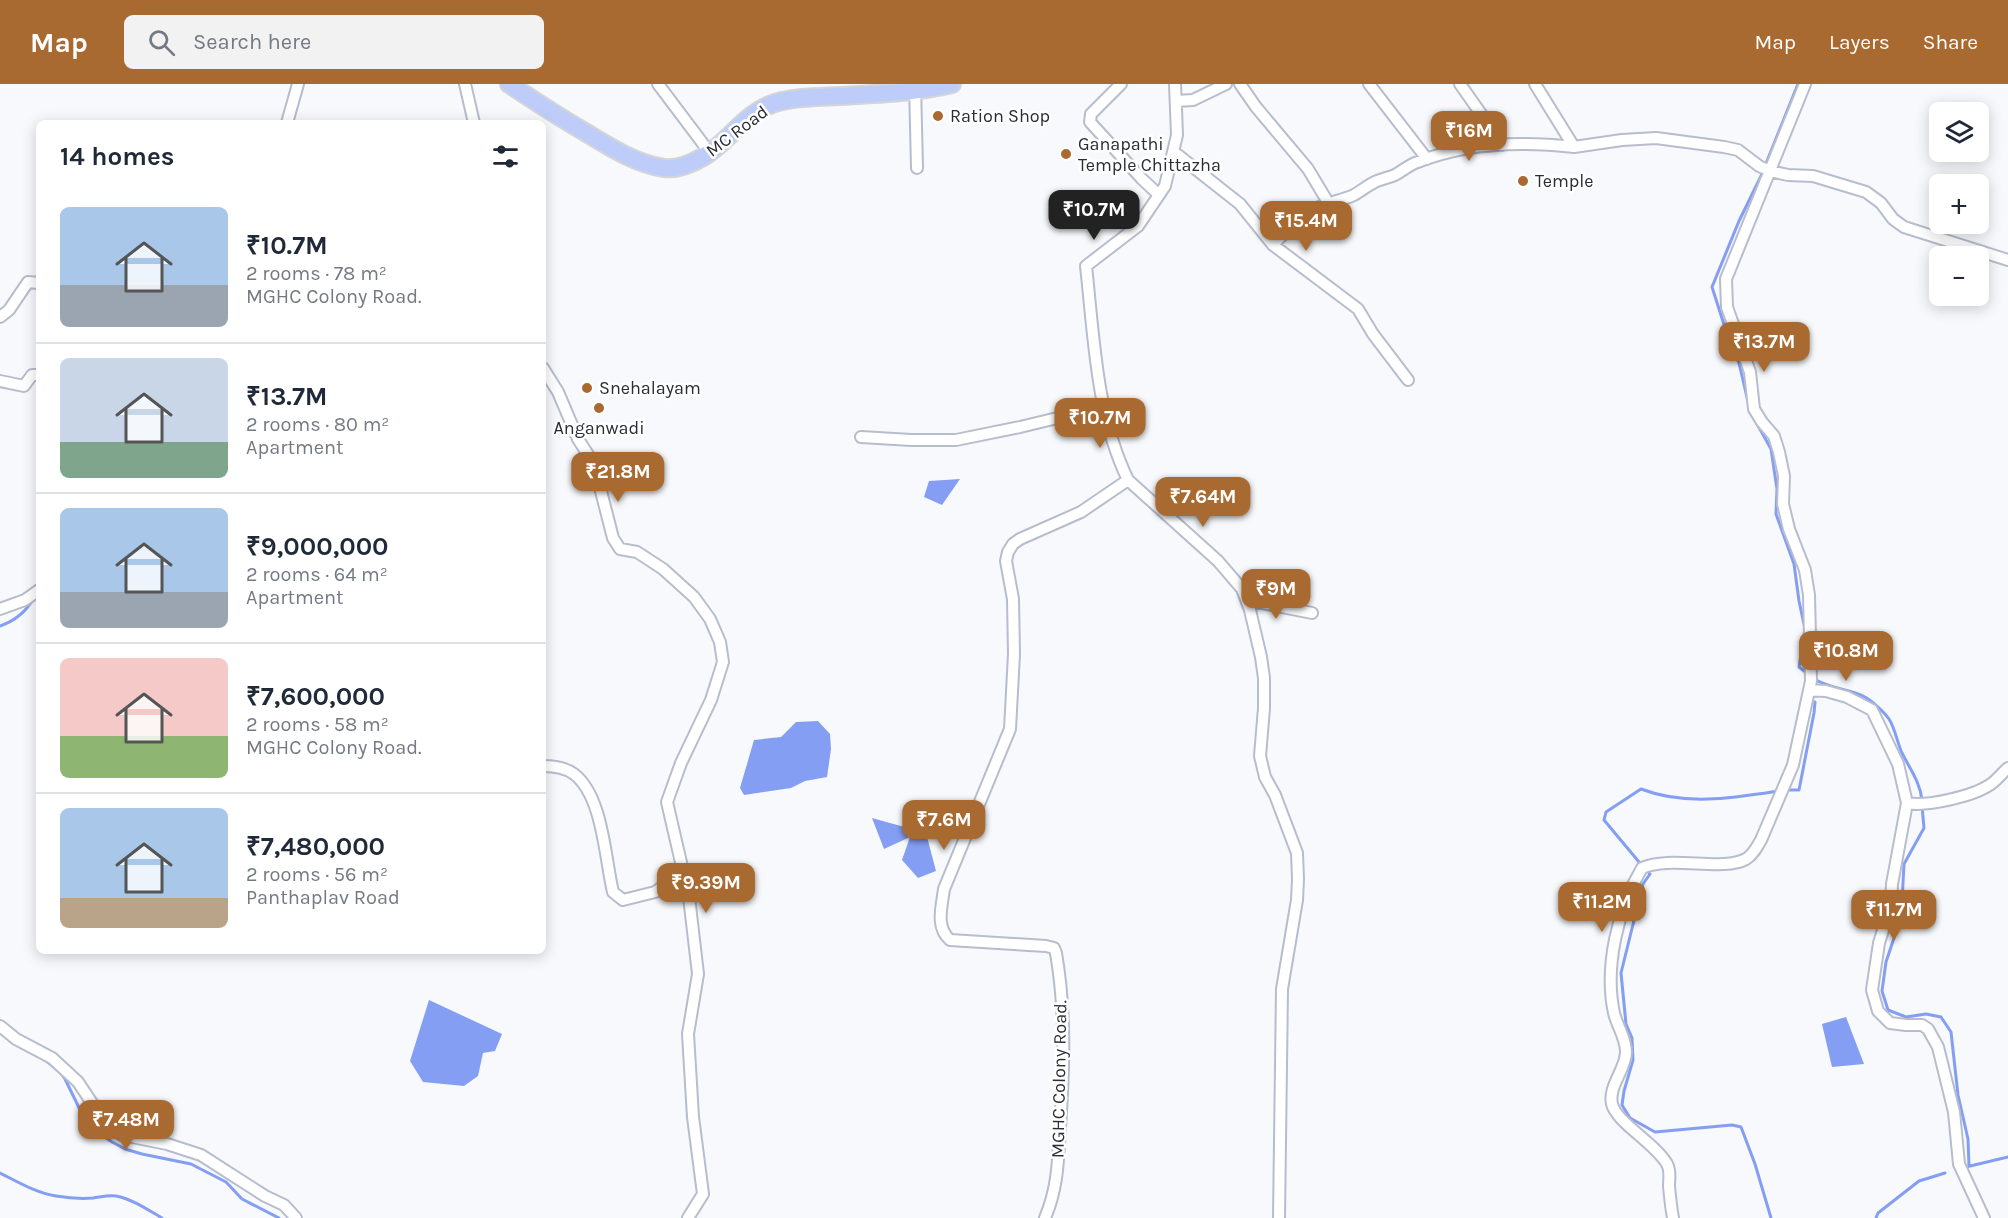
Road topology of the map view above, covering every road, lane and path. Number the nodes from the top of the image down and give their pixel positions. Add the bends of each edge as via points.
1 (298, 84) edge
2 (465, 84) edge
3 (509, 84) edge
4 (658, 84) edge
5 (952, 84) edge
6 (1121, 84) edge
7 (1175, 84) edge
8 (1226, 84) edge
9 (1240, 84) edge
10 (1369, 84) edge
11 (1460, 84) edge
12 (1535, 84) edge
13 (1805, 84) edge
14 (916, 87) edge
15 (1176, 100) junction
16 (288, 120) edge
17 (473, 120) edge
18 (1503, 145) junction
19 (1574, 147) junction
20 (1174, 152) junction
21 (710, 153) junction
22 (1427, 159) junction
23 (917, 168) dead end
24 (1765, 169) junction
25 (1159, 195) junction
26 (1329, 204) junction
27 (1273, 245) junction
28 (2008, 260) edge
29 (36, 283) edge
30 (0, 317) edge
31 (546, 373) edge
32 (36, 375) edge
33 (1408, 380) dead end
34 (0, 381) edge
35 (1103, 406) junction
36 (861, 437) dead end
37 (1128, 480) junction
38 (36, 592) edge
39 (1247, 600) junction
40 (0, 609) edge
41 (1312, 613) dead end
42 (1810, 685) junction
43 (546, 766) edge
44 (2008, 768) edge
45 (1912, 804) junction
46 (683, 873) junction
47 (0, 1026) edge
48 (296, 1218) edge
49 (688, 1218) edge
50 (1045, 1218) edge
51 (1279, 1218) edge
52 (1673, 1218) edge
53 (1984, 1218) edge

1 - 16 street
2 - 17 street
3 - 21 main road, MC Road via 623,155 666,168 680,168
4 - 21 street
5 - 14 main road, MC Road
6 - 25 street via 1091,114 1090,122
7 - 15 street
8 - 15 street via 1193,100
9 - 26 street via 1308,168 1319,194
10 - 22 street
11 - 18 street
12 - 19 street
13 - 24 street
14 - 21 main road, MC Road via 777,102 751,116
14 - 23 street
15 - 20 street
18 - 19 street
18 - 22 street via 1463,148
19 - 24 street via 1656,138 1738,150
20 - 25 street
20 - 27 street via 1240,204
22 - 26 street
24 - 28 street via 1813,176 1866,192 1904,227
24 - 42 street via 1726,279 1726,307 1750,372 1754,409 1774,436 1779,452 1784,476 1783,504 1805,570 1809,595
25 - 35 street via 1138,226 1086,266
26 - 27 street via 1309,213
27 - 33 street via 1358,309
29 - 30 street via 28,282
31 - 46 street via 594,464 613,538 620,549 637,552 694,597 720,642 723,662 719,679 667,802
32 - 34 street via 24,386
35 - 36 street via 956,440
35 - 37 street via 1119,463
37 - 39 street via 1218,561
37 - 50 street, MGHC Colony Road. via 1081,512 1020,539 1008,552 1014,654 1010,729 944,889 941,913 942,931 950,940 1046,946 1056,953 1064,1016 1062,1102 1056,1184
38 - 40 street
39 - 41 street
39 - 51 street via 1264,678 1260,756 1297,854 1297,900 1282,989
42 - 45 street via 1872,710
42 - 52 street via 1793,765 1755,850 1746,859 1735,862 1686,862 1642,868 1617,927 1610,978 1614,1014 1626,1055 1612,1103 1618,1117 1667,1164
43 - 46 street via 573,773 590,795 613,892 623,900 663,887
44 - 45 street via 1990,785 1942,802
45 - 53 street via 1879,943 1872,990 1878,1011 1890,1023 1922,1025 1938,1047 1950,1090 1959,1164
46 - 49 street via 698,974 688,1034 702,1194
47 - 48 street via 52,1058 78,1082 103,1118 122,1135 201,1155 284,1205

